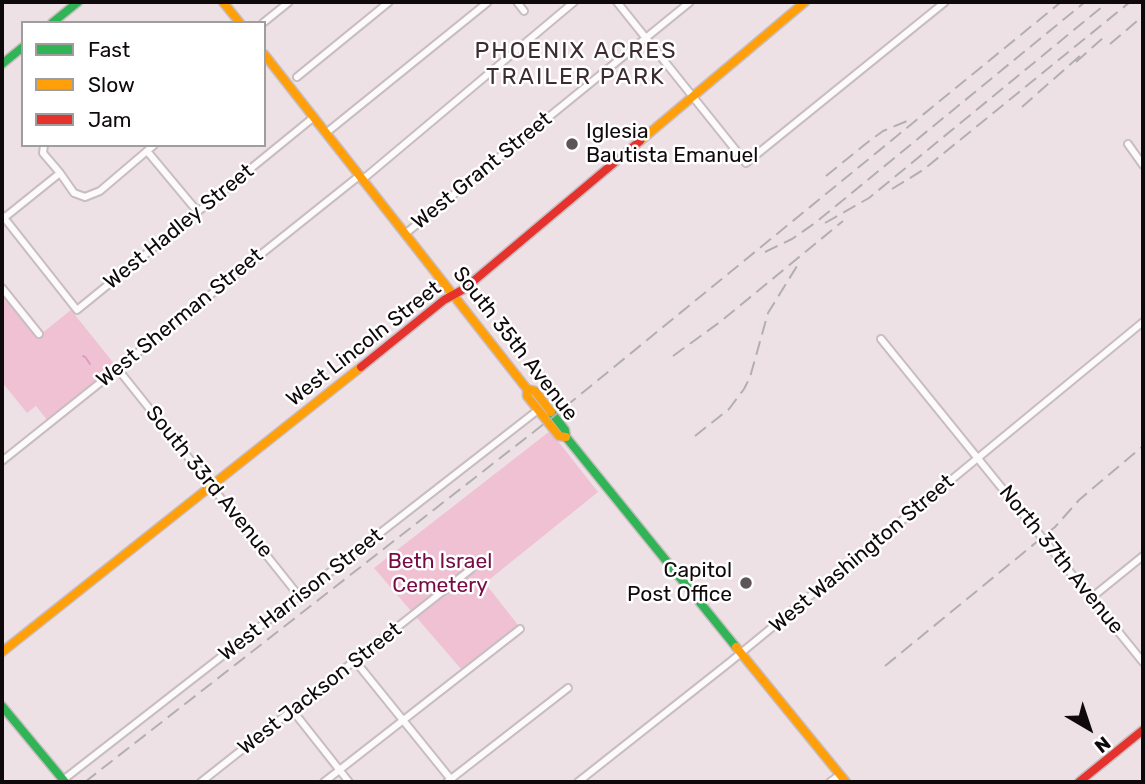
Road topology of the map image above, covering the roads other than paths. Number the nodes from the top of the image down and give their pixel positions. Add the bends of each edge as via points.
1 (78, 2) edge
2 (223, 2) edge
3 (289, 2) edge
4 (389, 2) edge
5 (488, 2) edge
6 (517, 2) edge
7 (574, 2) edge
8 (617, 2) edge
9 (690, 2) edge
10 (805, 2) edge
11 (945, 2) edge
12 (524, 11) dead end
13 (54, 21) edge
14 (238, 21) edge
15 (265, 21) edge
16 (645, 38) junction
17 (21, 49) edge
18 (266, 57) edge
19 (2, 64) edge
20 (297, 77) dead end
21 (692, 96) junction
22 (314, 117) junction
23 (326, 133) junction
24 (1128, 144) dead end
25 (44, 147) edge
26 (152, 147) edge
27 (147, 151) junction
28 (1143, 165) edge
29 (60, 173) junction
30 (361, 178) junction
31 (197, 211) junction
32 (3, 217) edge
33 (404, 234) junction
34 (2, 288) edge
35 (454, 295) junction
36 (1143, 322) edge
37 (38, 334) dead end
38 (881, 339) dead end
39 (117, 369) junction
40 (527, 389) junction
41 (538, 410) junction
42 (566, 437) junction
43 (978, 458) junction
44 (2, 461) edge
45 (213, 485) junction
46 (1143, 556) edge
47 (471, 569) dead end
48 (299, 596) junction
49 (1091, 598) junction
50 (520, 629) dead end
51 (2, 652) edge
52 (741, 653) junction
53 (356, 662) junction
54 (1143, 662) edge
55 (568, 688) dead end
56 (2, 706) edge
57 (293, 711) junction
58 (402, 722) junction
59 (1143, 730) edge
60 (340, 770) junction
61 (840, 775) junction
62 (64, 781) edge
63 (450, 781) edge
64 (201, 782) edge
65 (324, 782) edge
66 (349, 782) edge
67 (578, 782) edge
68 (830, 782) edge
69 (846, 782) edge
70 (1079, 782) edge

1 - 13 main road
2 - 14 main road
3 - 15 street
4 - 20 street
5 - 23 street
6 - 12 street
7 - 30 street, West Sherman Street
8 - 16 street
9 - 16 street, West Grant Street
10 - 21 main road, West Lincoln Street
11 - 21 street via 746,163
16 - 21 street
16 - 33 street, West Grant Street
17 - 19 main road
18 - 22 main road, South 35th Avenue
21 - 35 main road, West Lincoln Street
22 - 23 main road, South 35th Avenue
22 - 31 street, West Hadley Street
23 - 30 main road, South 35th Avenue
24 - 28 street
25 - 29 street via 43,153
26 - 27 street
27 - 29 street via 100,191 85,197 74,192
27 - 31 street
29 - 32 street
30 - 33 main road, South 35th Avenue
30 - 39 street, West Sherman Street
31 - 32 street, West Hadley Street via 77,310
33 - 35 main road, South 35th Avenue
34 - 37 street
35 - 40 main road, South 35th Avenue
35 - 45 main road, West Lincoln Street
36 - 43 street, West Washington Street
38 - 43 street, North 37th Avenue
39 - 44 street, West Sherman Street
39 - 45 street, South 33rd Avenue
40 - 41 main road
40 - 42 main road, South 35th Avenue via 535,391
41 - 42 main road via 559,436
41 - 48 street, West Harrison Street
42 - 52 main road, South 35th Avenue
43 - 49 street, North 37th Avenue
43 - 52 street, West Washington Street
45 - 48 street, South 33rd Avenue
45 - 51 main road, West Lincoln Street
46 - 49 street
47 - 53 street, West Jackson Street
48 - 62 street, West Harrison Street
49 - 54 street, North 37th Avenue
50 - 58 street
52 - 61 main road, South 35th Avenue
52 - 67 street, West Washington Street
53 - 57 street, West Jackson Street
53 - 58 street
55 - 63 street
56 - 62 main road
57 - 60 street
57 - 64 street, West Jackson Street
58 - 60 street
58 - 63 street
59 - 70 main road
60 - 65 street
60 - 66 street
61 - 68 street
61 - 69 main road, South 35th Avenue

